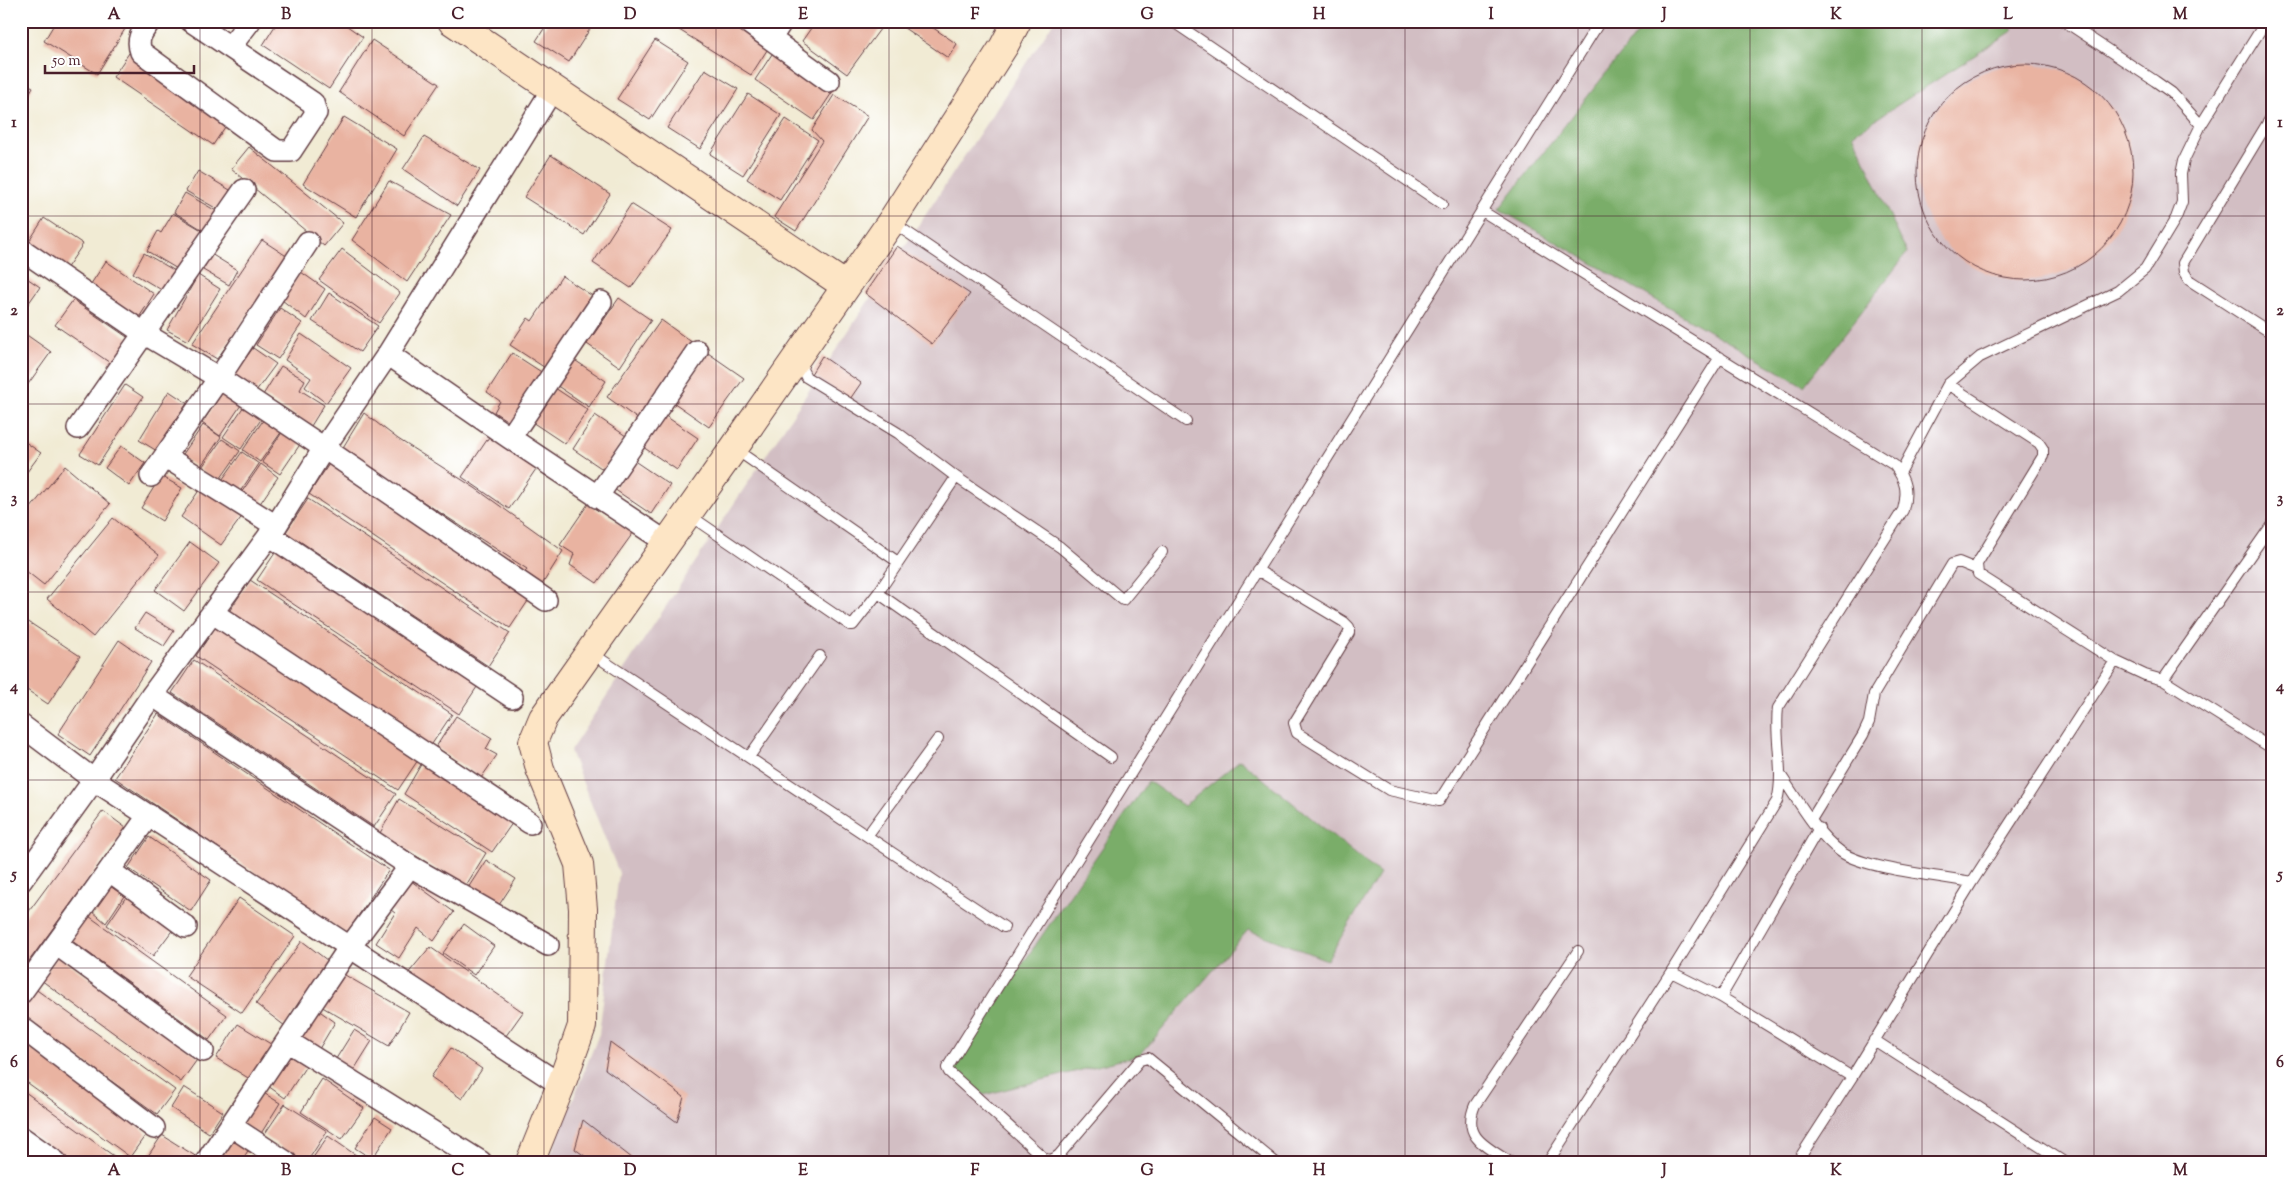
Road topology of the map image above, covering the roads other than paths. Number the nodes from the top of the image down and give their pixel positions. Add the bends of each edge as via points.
1 (150, 21) edge
2 (191, 21) edge
3 (250, 21) edge
4 (452, 21) edge
5 (746, 21) edge
6 (1017, 21) edge
7 (1172, 21) edge
8 (1600, 21) edge
9 (2064, 21) edge
10 (2266, 21) edge
11 (777, 30) edge
12 (230, 47) junction
13 (829, 81) dead end
14 (552, 90) junction
15 (2273, 114) edge
16 (2202, 125) junction
17 (244, 190) dead end
18 (1442, 204) dead end
19 (1482, 211) junction
20 (891, 222) junction
21 (308, 242) dead end
22 (21, 249) edge
23 (848, 290) junction
24 (600, 302) dead end
25 (145, 334) junction
26 (2273, 334) edge
27 (697, 351) dead end
28 (388, 354) junction
29 (1720, 358) junction
30 (219, 378) junction
31 (1948, 384) junction
32 (1186, 421) dead end
33 (78, 428) dead end
34 (510, 438) junction
35 (324, 448) junction
36 (734, 448) junction
37 (166, 457) junction
38 (1900, 473) junction
39 (151, 476) dead end
40 (956, 477) junction
41 (597, 497) junction
42 (688, 514) junction
43 (2273, 523) edge
44 (273, 531) junction
45 (666, 542) junction
46 (1162, 552) dead end
47 (898, 562) junction
48 (1257, 570) junction
49 (1976, 570) junction
50 (878, 593) junction
51 (546, 600) dead end
52 (213, 613) junction
53 (589, 652) junction
54 (820, 656) dead end
55 (2115, 661) junction
56 (2163, 680) junction
57 (152, 695) junction
58 (512, 697) dead end
59 (21, 725) edge
60 (938, 739) dead end
61 (2273, 749) edge
62 (1111, 757) dead end
63 (749, 758) junction
64 (1780, 774) junction
65 (94, 780) junction
66 (149, 815) junction
67 (1811, 820) junction
68 (530, 823) dead end
69 (1819, 828) junction
70 (867, 836) junction
71 (410, 866) junction
72 (110, 871) junction
73 (21, 881) edge
74 (1972, 882) junction
75 (186, 927) dead end
76 (1004, 927) dead end
77 (56, 944) junction
78 (548, 945) dead end
79 (349, 948) junction
80 (1578, 951) dead end
81 (1671, 972) junction
82 (21, 993) edge
83 (1721, 997) junction
84 (21, 1027) edge
85 (1874, 1040) junction
86 (287, 1042) junction
87 (203, 1051) dead end
88 (1852, 1077) junction
89 (562, 1084) junction
90 (231, 1126) junction
91 (154, 1128) dead end
92 (21, 1138) edge
93 (56, 1162) edge
94 (206, 1162) edge
95 (286, 1162) edge
96 (481, 1162) edge
97 (530, 1162) edge
98 (1275, 1162) edge
99 (1510, 1162) edge
100 (1548, 1162) edge
101 (1797, 1162) edge
102 (2064, 1162) edge

1 - 12 street via 139,36 141,52 277,151 291,151 316,114 313,103
2 - 12 street
3 - 12 street
4 - 14 street
5 - 11 street
6 - 20 street
7 - 18 lane
8 - 19 lane
9 - 16 lane via 2156,81
10 - 16 lane
11 - 13 street
14 - 23 street
14 - 28 street
15 - 26 lane via 2183,263 2189,280
16 - 31 lane via 2184,160 2182,202 2176,218 2145,269 2118,291 1980,357
17 - 25 street
19 - 29 lane
19 - 48 lane
20 - 23 street
20 - 32 lane
21 - 30 street
22 - 25 street
23 - 36 street
23 - 40 lane via 804,360 802,369 806,377 898,433
24 - 34 street
25 - 30 street
25 - 33 street
27 - 41 street
28 - 34 street
28 - 35 street
29 - 38 lane via 1894,465
29 - 48 lane via 1439,801 1389,790 1297,734 1294,723 1349,633 1349,627
30 - 35 street
30 - 37 street
31 - 38 lane
31 - 49 lane via 2040,443 2043,449 2043,456
34 - 41 street
35 - 44 street
35 - 51 street
36 - 42 street
36 - 47 lane
37 - 39 street
37 - 44 street
38 - 64 lane via 1905,480 1907,495 1903,510 1778,708
40 - 46 lane via 1060,547 1123,600
40 - 47 lane
41 - 45 street
42 - 45 street
42 - 50 lane via 850,625 856,623
43 - 56 lane
44 - 52 street
44 - 58 street
45 - 53 street
47 - 50 lane
48 - 98 lane via 946,1068 1045,1159 1052,1160 1140,1060 1148,1058
49 - 55 lane
49 - 67 lane via 1959,562 1952,564 1874,694 1869,722
50 - 62 lane
52 - 57 street
52 - 68 street
53 - 63 lane
53 - 89 street via 543,718 533,742 540,769 579,864 583,909 582,1026
54 - 63 lane
55 - 56 lane
55 - 74 lane
56 - 61 lane
57 - 65 street
57 - 71 street
59 - 65 street
60 - 70 lane
63 - 70 lane
64 - 67 lane
64 - 81 lane via 1777,801
65 - 66 street
65 - 73 street
66 - 72 street
66 - 79 street
67 - 69 lane
69 - 74 lane via 1839,851 1866,863
69 - 83 lane
70 - 76 lane
71 - 78 street
71 - 79 street
72 - 75 street
72 - 77 street
74 - 85 lane
77 - 82 street
77 - 87 street
79 - 86 street
79 - 89 street
80 - 99 lane via 1470,1118 1472,1131 1479,1141
81 - 83 lane
81 - 100 lane
83 - 88 lane
84 - 91 street
85 - 88 lane
85 - 102 lane
86 - 90 street
86 - 96 street
88 - 101 lane
89 - 97 street
90 - 94 street
90 - 95 street
92 - 93 street

